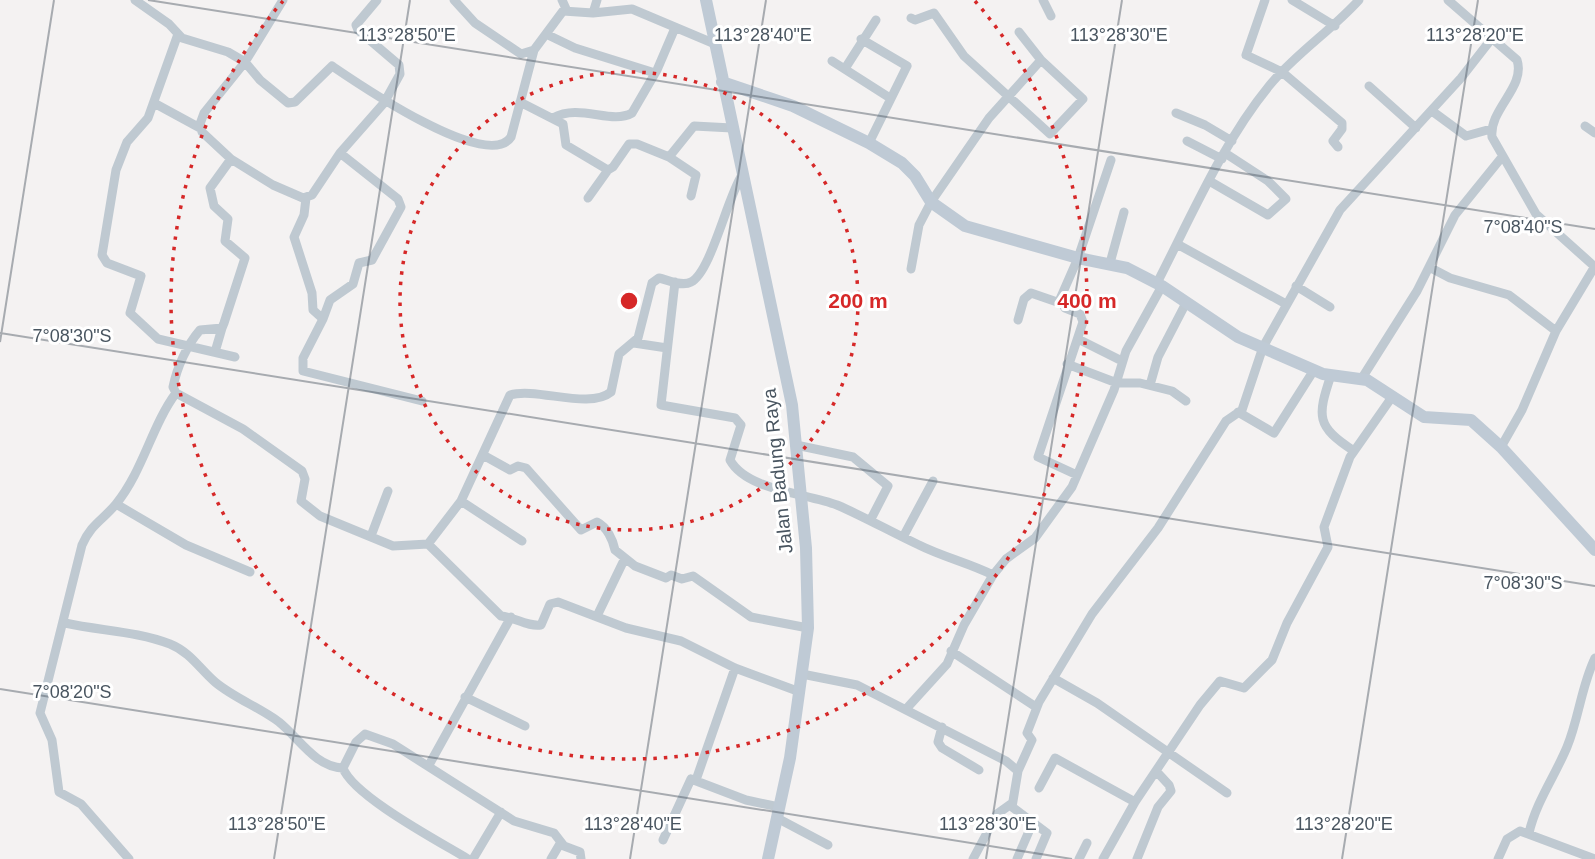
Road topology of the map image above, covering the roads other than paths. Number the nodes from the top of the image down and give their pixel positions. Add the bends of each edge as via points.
1 (135, 0) edge
2 (283, 0) edge
3 (377, 0) edge
4 (453, 0) edge
5 (562, 0) edge
6 (597, 0) edge
7 (706, 0) edge
8 (1043, 0) edge
9 (1265, 0) edge
10 (1292, 0) edge
11 (1359, 0) edge
12 (1448, 0) edge
13 (567, 11) junction
14 (593, 13) junction
15 (1051, 16) dead end
16 (911, 18) dead end
17 (876, 20) dead end
18 (1335, 26) junction
19 (675, 28) junction
20 (1019, 32) dead end
21 (178, 34) junction
22 (546, 34) junction
23 (1493, 37) junction
24 (861, 39) junction
25 (715, 44) junction
26 (534, 50) junction
27 (1041, 60) junction
28 (832, 61) dead end
29 (245, 62) junction
30 (846, 67) junction
31 (1282, 72) junction
32 (655, 74) junction
33 (722, 82) junction
34 (1369, 86) dead end
35 (1008, 95) junction
36 (891, 98) junction
37 (520, 102) junction
38 (154, 103) junction
39 (384, 103) junction
40 (1432, 111) junction
41 (1176, 113) dead end
42 (553, 118) junction
43 (1585, 126) dead end
44 (200, 128) junction
45 (732, 128) junction
46 (1416, 128) junction
47 (1491, 129) junction
48 (1595, 133) edge
49 (1187, 141) dead end
50 (1232, 141) junction
51 (869, 143) junction
52 (1338, 147) dead end
53 (340, 153) junction
54 (1224, 156) junction
55 (1502, 157) junction
56 (668, 158) junction
57 (231, 159) junction
58 (1111, 160) dead end
59 (608, 170) junction
60 (742, 175) junction
61 (1211, 181) junction
62 (691, 196) dead end
63 (306, 198) junction
64 (588, 198) dead end
65 (931, 202) junction
66 (1125, 212) dead end
67 (1177, 244) junction
68 (1078, 258) junction
69 (1110, 263) junction
70 (1429, 267) junction
71 (1595, 267) edge
72 (911, 269) dead end
73 (676, 282) junction
74 (1160, 285) junction
75 (1296, 286) junction
76 (1059, 303) junction
77 (1186, 303) junction
78 (1286, 304) junction
79 (1330, 307) dead end
80 (323, 319) junction
81 (1018, 320) dead end
82 (222, 328) junction
83 (1556, 331) junction
84 (1078, 339) junction
85 (634, 343) junction
86 (189, 345) junction
87 (1262, 347) junction
88 (667, 348) junction
89 (215, 352) junction
90 (235, 357) dead end
91 (1122, 361) junction
92 (1068, 364) junction
93 (1314, 370) junction
94 (1331, 375) junction
95 (1362, 378) junction
96 (1117, 383) junction
97 (1150, 385) junction
98 (176, 393) junction
99 (1392, 397) junction
100 (422, 401) dead end
101 (1186, 401) dead end
102 (1238, 412) junction
103 (796, 445) junction
104 (1501, 447) junction
105 (1354, 451) junction
106 (484, 455) junction
107 (1077, 475) junction
108 (933, 481) dead end
109 (388, 491) dead end
110 (801, 495) junction
111 (461, 501) junction
112 (116, 504) junction
113 (871, 519) junction
114 (371, 536) junction
115 (903, 537) junction
116 (522, 541) dead end
117 (428, 544) junction
118 (1595, 550) edge
119 (625, 558) junction
120 (250, 572) dead end
121 (993, 576) junction
122 (511, 617) junction
123 (597, 617) junction
124 (65, 623) junction
125 (808, 628) junction
126 (951, 651) junction
127 (1595, 658) edge
128 (735, 668) junction
129 (802, 674) junction
130 (1053, 678) junction
131 (800, 692) junction
132 (465, 697) junction
133 (1036, 707) junction
134 (907, 708) junction
135 (524, 726) dead end
136 (942, 727) junction
137 (1171, 752) junction
138 (429, 765) junction
139 (343, 768) junction
140 (979, 770) dead end
141 (1018, 771) junction
142 (1157, 772) junction
143 (696, 780) junction
144 (1039, 788) dead end
145 (1227, 793) dead end
146 (1135, 802) junction
147 (1011, 804) junction
148 (778, 812) junction
149 (501, 813) junction
150 (1033, 822) junction
151 (1529, 833) junction
152 (663, 840) dead end
153 (561, 842) junction
154 (1087, 843) dead end
155 (828, 845) dead end
156 (129, 859) edge
157 (468, 859) edge
158 (473, 859) edge
159 (551, 859) edge
160 (581, 859) edge
161 (768, 859) edge
162 (973, 859) edge
163 (1017, 859) edge
164 (1036, 859) edge
165 (1079, 859) edge
166 (1103, 859) edge
167 (1137, 859) edge
168 (1497, 859) edge
169 (1595, 859) edge

1 - 21 street
2 - 29 street
3 - 39 street via 356,24 399,65 398,80
4 - 26 street via 475,23 514,51
5 - 13 street
6 - 14 street
7 - 25 street, Jalan Badung Raya
8 - 15 street
9 - 31 street via 1245,53
10 - 18 street
11 - 18 street
12 - 23 street
13 - 14 street
13 - 22 street via 560,12
14 - 19 street via 632,9
16 - 35 street via 934,13 964,56
17 - 24 street
18 - 31 street
19 - 25 street
19 - 32 street
20 - 27 street
21 - 29 street
21 - 38 street
22 - 26 street
22 - 32 street
23 - 40 street
23 - 47 street via 1513,55 1519,74
24 - 30 street
24 - 36 street via 907,66
25 - 33 street, Jalan Badung Raya
26 - 37 street
27 - 35 street
27 - 35 street via 1083,96 1083,102 1051,134
28 - 30 street
29 - 39 street via 288,103 295,102 332,66
29 - 44 street via 204,113
30 - 36 street
31 - 50 street
31 - 52 street via 1342,123 1333,141
32 - 42 street via 627,116 571,111
33 - 45 street, Jalan Badung Raya
33 - 51 street via 793,106
34 - 46 street
35 - 65 street
36 - 51 street
37 - 39 street via 511,137 502,145 454,136
37 - 42 street
38 - 44 street
38 - 86 street via 148,118 127,142 117,170 102,255 107,263 141,276 130,316 153,336
39 - 53 street
40 - 46 street
40 - 47 street via 1466,136
41 - 50 street
42 - 59 street via 565,125 566,145
43 - 48 street
44 - 57 street
45 - 56 street via 694,126
45 - 60 street, Jalan Badung Raya
46 - 75 street via 1340,210
47 - 55 street
49 - 54 street
50 - 54 street
51 - 65 street via 910,170
53 - 63 street
53 - 80 street via 398,199 401,207 372,260 358,264 353,284 330,300
54 - 61 street
54 - 61 street via 1268,181 1286,199 1268,215
55 - 70 street via 1455,215
55 - 71 street via 1536,214
56 - 59 street via 633,143
56 - 62 street via 696,175
57 - 63 street via 273,185
57 - 82 street via 210,188 214,206 228,219 225,241 245,258
58 - 68 street
59 - 64 street
60 - 73 street via 709,258 691,283
60 - 103 street, Jalan Badung Raya via 792,405
61 - 67 street
63 - 80 street via 294,242 312,293 313,310
65 - 68 street via 965,226
65 - 72 street via 916,233
66 - 69 street
67 - 74 street
67 - 78 street
68 - 69 street
68 - 76 street
69 - 74 street
70 - 83 street via 1509,295
70 - 95 street
71 - 83 street
73 - 85 street via 659,278 652,283
73 - 88 street
74 - 77 street
74 - 91 street
75 - 78 street
75 - 79 street
76 - 81 street via 1031,293 1024,299
76 - 84 street via 1082,316
77 - 87 street
77 - 97 street via 1158,357
78 - 87 street
80 - 100 street via 301,363 303,371
82 - 86 street via 204,328
82 - 89 street
83 - 104 street
84 - 91 street
84 - 92 street
85 - 88 street
85 - 106 street via 619,354 608,395 510,395
86 - 89 street
86 - 98 street via 174,380
87 - 93 street
87 - 102 street
88 - 110 street via 661,405 735,418 741,425 730,460 734,467 785,493
89 - 90 street
91 - 96 street
92 - 96 street
92 - 107 street via 1038,457
93 - 94 street
93 - 102 street via 1274,433
94 - 95 street
94 - 105 street via 1322,400 1322,424
95 - 99 street
96 - 97 street
96 - 107 street
97 - 101 street
98 - 112 street
98 - 114 street via 243,429 302,471 301,501 308,509
99 - 104 street via 1424,417 1471,420
99 - 105 street
102 - 130 street via 1226,421
103 - 110 street, Jalan Badung Raya
103 - 113 street via 853,457 888,486
104 - 118 street
105 - 137 street via 1324,527 1328,547 1272,660 1244,688 1220,681
106 - 111 street
106 - 119 street via 510,471 526,468 581,530 601,524 615,550
107 - 121 street via 1035,538 1006,559
108 - 115 street
109 - 114 street
110 - 113 street
110 - 125 street, Jalan Badung Raya
111 - 116 street
111 - 117 street
112 - 120 street via 186,545
112 - 124 street via 96,521 82,545
113 - 115 street
114 - 117 street via 393,546
115 - 121 street
117 - 122 street via 496,614
119 - 123 street
119 - 125 street via 666,578 693,576 762,621
121 - 126 street
122 - 123 street via 541,625 554,601
122 - 132 street
123 - 128 street via 681,641
124 - 139 street via 140,634 174,645 214,681 285,727 312,754
124 - 156 street via 40,713 52,740 59,792 81,804
125 - 129 street, Jalan Badung Raya
126 - 133 street
126 - 134 street via 947,664
127 - 151 street via 1573,732
128 - 131 street
128 - 143 street
129 - 131 street, Jalan Badung Raya
129 - 134 street via 857,685
130 - 133 street
130 - 137 street
131 - 148 street, Jalan Badung Raya
132 - 135 street
132 - 138 street
133 - 141 street via 1027,733 1032,740
134 - 136 street
136 - 140 street via 938,742 942,748
136 - 141 street
137 - 142 street
137 - 145 street
138 - 139 street via 365,734
138 - 149 street
139 - 157 street via 351,780 394,814
141 - 147 street
142 - 146 street
142 - 167 street via 1171,791 1158,807
143 - 148 street
143 - 152 street via 691,779
144 - 146 street via 1055,758
146 - 166 street
147 - 150 street
147 - 162 street via 997,814
148 - 155 street
148 - 161 street, Jalan Badung Raya
149 - 153 street via 554,833
149 - 158 street
150 - 163 street
150 - 164 street via 1047,833
151 - 168 street via 1514,832
151 - 169 street
153 - 159 street
153 - 160 street via 580,852
154 - 165 street

